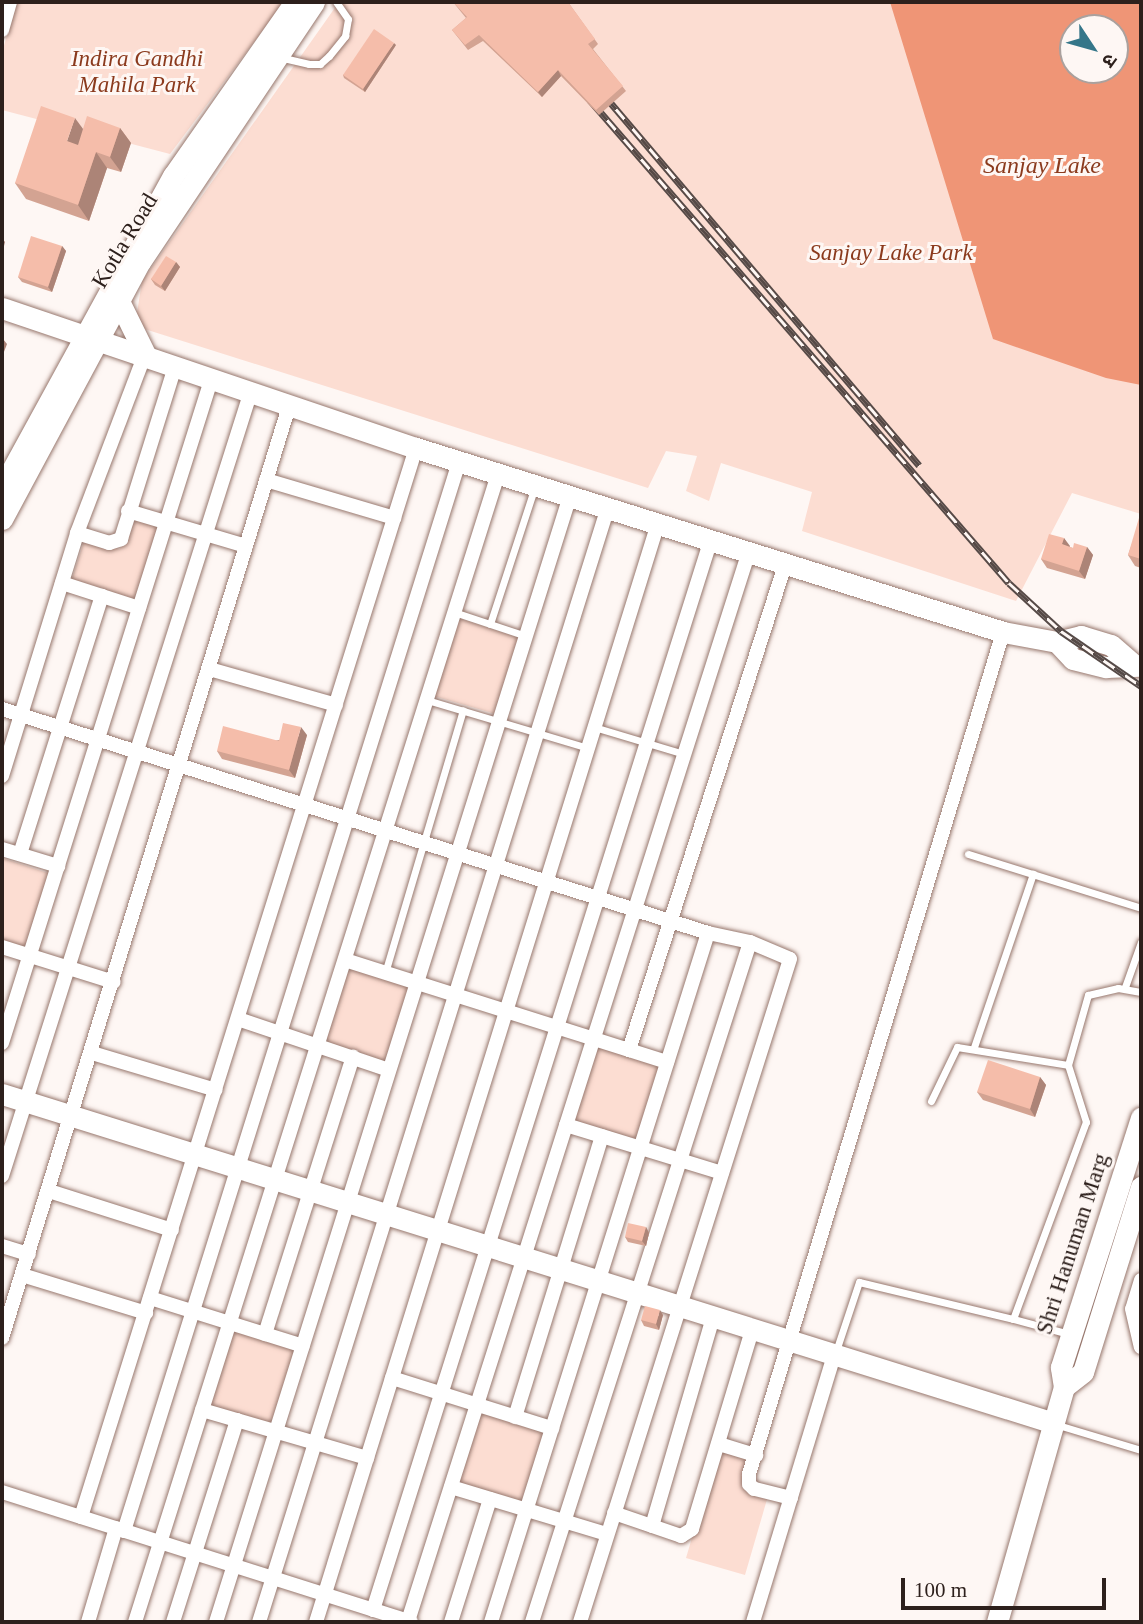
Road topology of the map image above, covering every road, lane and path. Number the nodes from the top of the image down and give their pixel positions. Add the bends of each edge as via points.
1 (10, 2) edge
2 (295, 2) edge
3 (314, 2) edge
4 (336, 2) edge
5 (2, 30) edge
6 (276, 57) junction
7 (119, 301) junction
8 (2, 308) edge
9 (91, 335) junction
10 (145, 354) junction
11 (175, 367) junction
12 (212, 377) junction
13 (251, 391) junction
14 (290, 403) junction
15 (415, 448) junction
16 (460, 462) junction
17 (498, 474) junction
18 (266, 480) junction
19 (535, 485) junction
20 (2, 488) edge
21 (570, 496) junction
22 (608, 508) junction
23 (128, 511) junction
24 (394, 518) junction
25 (2, 519) edge
26 (166, 522) junction
27 (658, 523) junction
28 (77, 533) junction
29 (204, 534) junction
30 (711, 539) junction
31 (246, 546) junction
32 (749, 551) junction
33 (786, 562) junction
34 (62, 583) junction
35 (102, 596) junction
36 (139, 608) junction
37 (454, 612) junction
38 (490, 624) junction
39 (1003, 632) junction
40 (526, 636) junction
41 (1137, 666) edge
42 (209, 669) junction
43 (427, 699) junction
44 (336, 705) junction
45 (2, 709) edge
46 (463, 710) junction
47 (21, 715) junction
48 (499, 721) junction
49 (60, 727) junction
50 (594, 727) junction
51 (537, 733) junction
52 (98, 739) junction
53 (647, 743) junction
54 (588, 748) junction
55 (136, 751) junction
56 (684, 754) junction
57 (180, 765) junction
58 (2, 776) edge
59 (305, 805) junction
60 (348, 819) junction
61 (385, 831) junction
62 (423, 843) junction
63 (2, 849) edge
64 (457, 853) junction
65 (20, 854) junction
66 (968, 854) dead end
67 (58, 866) junction
68 (496, 866) junction
69 (1033, 874) junction
70 (546, 882) junction
71 (598, 898) junction
72 (1141, 908) edge
73 (635, 910) junction
74 (670, 921) junction
75 (708, 933) junction
76 (750, 942) junction
77 (1141, 942) edge
78 (2, 947) edge
79 (29, 956) junction
80 (345, 960) junction
81 (68, 967) junction
82 (384, 973) junction
83 (114, 982) junction
84 (416, 984) junction
85 (1125, 987) junction
86 (1141, 992) edge
87 (455, 996) junction
88 (505, 1013) junction
89 (238, 1019) junction
90 (557, 1028) junction
91 (281, 1033) junction
92 (593, 1040) junction
93 (2, 1043) edge
94 (317, 1046) junction
95 (974, 1047) junction
96 (629, 1050) junction
97 (92, 1053) junction
98 (353, 1058) junction
99 (667, 1062) junction
100 (1068, 1065) junction
101 (389, 1070) junction
102 (216, 1090) junction
103 (2, 1094) edge
104 (931, 1101) dead end
105 (25, 1102) junction
106 (73, 1116) junction
107 (1141, 1118) edge
108 (566, 1125) junction
109 (603, 1136) junction
110 (640, 1148) junction
111 (196, 1155) junction
112 (679, 1160) junction
113 (238, 1168) junction
114 (722, 1173) junction
115 (2, 1176) edge
116 (275, 1180) junction
117 (1141, 1187) edge
118 (49, 1191) junction
119 (310, 1191) junction
120 (348, 1202) junction
121 (386, 1215) junction
122 (172, 1230) junction
123 (438, 1231) junction
124 (2, 1246) edge
125 (488, 1247) junction
126 (29, 1254) junction
127 (524, 1258) junction
128 (561, 1269) junction
129 (22, 1275) junction
130 (1141, 1280) edge
131 (598, 1281) junction
132 (637, 1293) junction
133 (150, 1298) junction
134 (678, 1306) junction
135 (193, 1311) junction
136 (145, 1313) junction
137 (713, 1317) junction
138 (1013, 1320) junction
139 (230, 1323) junction
140 (752, 1329) junction
141 (265, 1334) junction
142 (1071, 1335) junction
143 (2, 1338) edge
144 (790, 1341) junction
145 (303, 1346) junction
146 (1141, 1347) edge
147 (835, 1355) junction
148 (392, 1378) junction
149 (1064, 1387) junction
150 (442, 1393) junction
151 (477, 1405) junction
152 (202, 1410) junction
153 (515, 1416) junction
154 (237, 1420) junction
155 (1054, 1423) junction
156 (552, 1428) junction
157 (276, 1432) junction
158 (315, 1443) junction
159 (719, 1444) junction
160 (1141, 1450) edge
161 (756, 1455) junction
162 (367, 1458) junction
163 (451, 1487) junction
164 (2, 1492) edge
165 (791, 1498) junction
166 (490, 1499) junction
167 (527, 1510) junction
168 (614, 1513) junction
169 (81, 1517) junction
170 (564, 1521) junction
171 (652, 1526) junction
172 (120, 1530) junction
173 (607, 1535) junction
174 (160, 1543) junction
175 (195, 1554) junction
176 (234, 1566) junction
177 (272, 1578) junction
178 (324, 1595) junction
179 (373, 1610) junction
180 (88, 1622) edge
181 (135, 1622) edge
182 (173, 1622) edge
183 (216, 1622) edge
184 (258, 1622) edge
185 (316, 1622) edge
186 (410, 1622) edge
187 (451, 1622) edge
188 (491, 1622) edge
189 (532, 1622) edge
190 (580, 1622) edge
191 (752, 1622) edge
192 (997, 1622) edge

1 - 5 street
2 - 9 street, Kotla Road via 173,176
3 - 6 street, Kotla Road
4 - 6 lane via 348,19 345,36 329,56 309,64
6 - 7 street, Kotla Road via 175,206
7 - 9 street, Kotla Road
7 - 10 street
8 - 9 street
9 - 10 street
9 - 20 street, Kotla Road
9 - 25 street, Kotla Road
10 - 11 street
10 - 28 street
11 - 12 street
11 - 23 street
12 - 13 street
12 - 26 street
13 - 14 street
13 - 29 street
14 - 15 street
14 - 18 street
15 - 16 street
15 - 24 street
16 - 17 street
16 - 60 street
17 - 19 street
17 - 37 street
18 - 24 street
18 - 31 street
19 - 21 street
19 - 38 lane
21 - 22 street
21 - 40 street
22 - 27 street
22 - 51 street
23 - 26 street
23 - 28 street via 116,543
24 - 44 street
26 - 29 street
26 - 36 street
27 - 30 street
27 - 50 street
28 - 34 street
29 - 31 street
29 - 55 street
30 - 32 street
30 - 53 street
31 - 42 street
32 - 33 street
32 - 56 street
33 - 39 street
33 - 74 street
34 - 35 street
34 - 47 street
35 - 36 street
35 - 49 street
36 - 52 street
37 - 38 lane
37 - 43 street
38 - 40 lane
39 - 41 street via 1057,642 1081,636 1111,645
39 - 144 street
40 - 48 street
42 - 44 street
42 - 57 street
43 - 46 lane
43 - 61 street
44 - 59 street
45 - 47 street
46 - 48 lane
46 - 62 lane
47 - 49 street
47 - 58 street
48 - 51 lane
48 - 64 street
49 - 52 street
49 - 65 street
50 - 53 lane
50 - 54 street
51 - 54 lane
51 - 68 street
52 - 55 street
52 - 67 street
53 - 56 lane
53 - 71 street
54 - 70 street
55 - 57 street
55 - 81 street
56 - 73 street
57 - 59 street
57 - 83 street
59 - 60 street
59 - 89 street
60 - 61 street
60 - 91 street
61 - 62 street
61 - 80 street
62 - 64 street
62 - 82 lane
63 - 65 street
64 - 68 street
64 - 84 street
65 - 67 street
66 - 69 lane
67 - 79 street
68 - 70 street
68 - 87 street
69 - 72 lane
69 - 95 lane
70 - 71 street
70 - 88 street
71 - 73 street
71 - 90 street
73 - 74 street
73 - 92 street
74 - 75 street
74 - 96 street
75 - 76 street
75 - 99 street
76 - 112 street
76 - 114 street via 790,959 790,969
77 - 85 lane
78 - 79 street
79 - 81 street
79 - 93 street
80 - 82 street
80 - 94 street
81 - 83 street
81 - 105 street
82 - 84 street
83 - 97 street
84 - 87 street
84 - 101 street
85 - 86 lane
85 - 100 lane via 1088,995
87 - 88 street
87 - 121 street
88 - 90 street
88 - 123 street
89 - 91 street
89 - 102 street
90 - 92 street
90 - 125 street
91 - 94 street
91 - 113 street
92 - 96 street
92 - 108 street
94 - 98 street
94 - 116 street
95 - 100 lane
95 - 104 lane via 957,1046 951,1053
96 - 99 street
97 - 102 street
97 - 106 street
98 - 101 street
98 - 119 street
99 - 110 street
100 - 138 lane via 1086,1122
101 - 120 street
102 - 111 street
103 - 105 street
105 - 106 street
105 - 115 street
106 - 111 street
106 - 118 street
107 - 142 street, Shri Hanuman Marg
108 - 109 street
108 - 127 street
109 - 110 street
109 - 128 street
110 - 112 street
110 - 131 street
111 - 113 street
111 - 122 street
112 - 114 street
112 - 132 street
113 - 116 street
113 - 135 street
114 - 134 street
116 - 119 street
116 - 139 street
117 - 149 street, Shri Hanuman Marg via 1083,1372
118 - 122 street
118 - 126 street
119 - 120 street
119 - 141 street
120 - 121 street
120 - 145 street
121 - 123 street
121 - 158 street
122 - 133 street
123 - 125 street
123 - 148 street
124 - 126 street
125 - 127 street
125 - 150 street
126 - 129 street
127 - 128 street
127 - 151 street
128 - 131 street
128 - 153 street
129 - 136 street
129 - 143 street
130 - 146 street via 1132,1309
131 - 132 street
131 - 156 street
132 - 134 street
132 - 170 street
133 - 135 street
133 - 136 street
134 - 137 street
134 - 168 street
135 - 139 street
135 - 172 street
136 - 169 street
137 - 140 street
137 - 171 street
138 - 142 lane
138 - 147 lane via 859,1282
139 - 141 street
139 - 152 street
140 - 144 street
140 - 159 street
141 - 145 street
142 - 149 street, Shri Hanuman Marg via 1061,1367
144 - 147 street
144 - 161 street
145 - 157 street
147 - 155 street
147 - 165 street
148 - 150 street
148 - 162 street
149 - 155 street, Shri Hanuman Marg
150 - 151 street
150 - 179 street
151 - 153 street
151 - 163 street
152 - 154 street
152 - 174 street
153 - 156 street
154 - 157 street
154 - 175 street
155 - 160 lane
155 - 192 street, Shri Hanuman Marg
156 - 167 street
157 - 158 street
157 - 176 street
158 - 162 street
158 - 177 street
159 - 161 street
159 - 171 street via 692,1529 681,1536
161 - 165 street via 748,1483 754,1489
162 - 178 street
163 - 166 street
163 - 186 street
164 - 169 street
165 - 191 street
166 - 167 street
166 - 187 street
167 - 170 street
167 - 188 street
168 - 171 street
168 - 173 street
169 - 172 street
170 - 173 street
170 - 189 street
172 - 174 street
172 - 180 street
173 - 190 street
174 - 175 street
174 - 181 street
175 - 176 street
175 - 182 street
176 - 177 street
176 - 183 street
177 - 178 street
177 - 184 street
178 - 179 street
178 - 185 street
179 - 186 street

